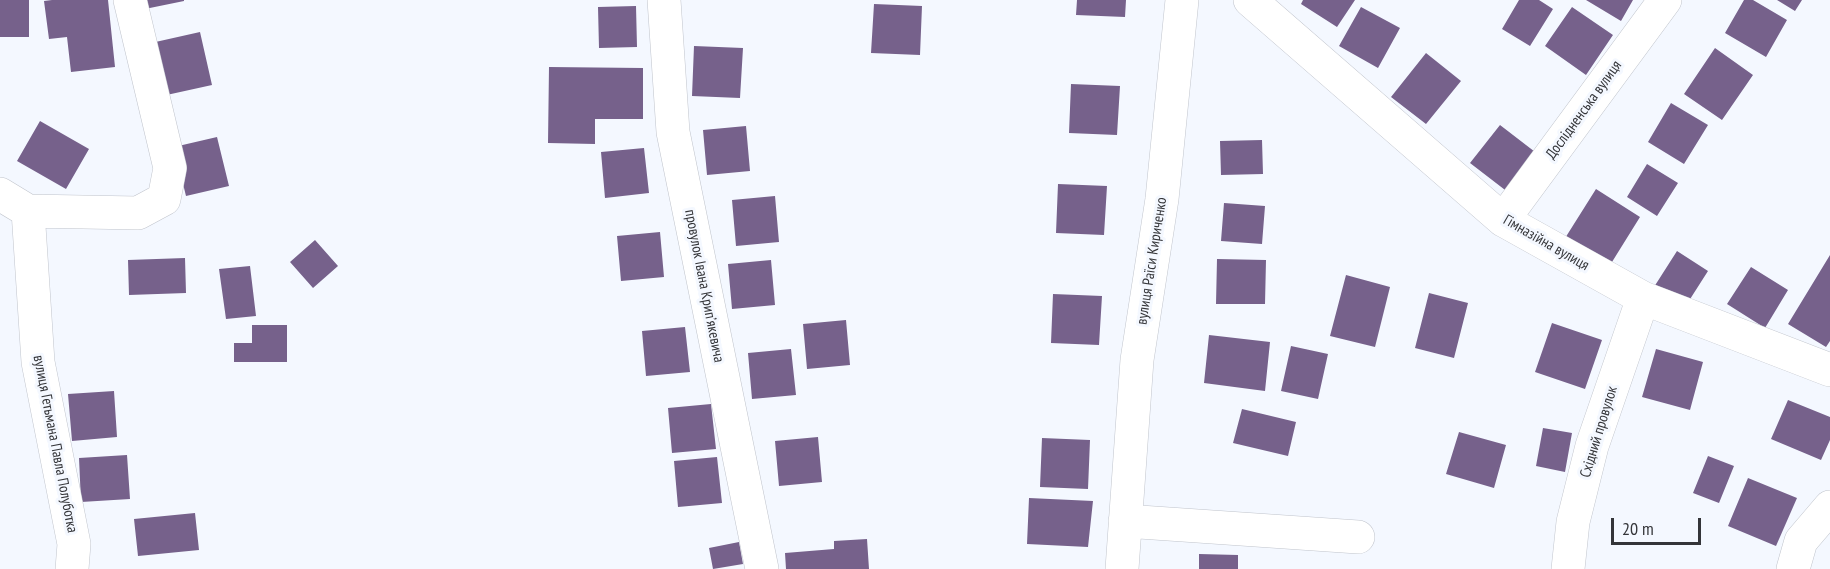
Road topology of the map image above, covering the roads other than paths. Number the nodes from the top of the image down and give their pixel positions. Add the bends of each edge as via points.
1 (130, 0) edge
2 (664, 0) edge
3 (1182, 0) edge
4 (1250, 0) edge
5 (1665, 0) edge
6 (0, 194) edge
7 (28, 212) junction
8 (1503, 220) junction
9 (1643, 298) junction
10 (1830, 370) edge
11 (1830, 507) edge
12 (1125, 521) junction
13 (1358, 537) dead end
14 (72, 569) edge
15 (762, 569) edge
16 (1122, 569) edge
17 (1568, 569) edge
18 (1793, 569) edge

1 - 7 street via 170,168 164,199 138,213
2 - 15 street, провулок Івана Крипʼякевича via 673,132
3 - 12 street, вулиця Раїси Кириченко via 1162,199 1137,360
4 - 8 street, Гімназійна вулиця
5 - 8 street, Дослідненська вулиця
6 - 7 street
7 - 14 street, вулиця Гетьмана Павла Полуботка via 38,362 74,544
8 - 9 street, Гімназійна вулиця
9 - 10 street, Гімназійна вулиця
9 - 17 street, Східний провулок via 1592,446 1573,522
11 - 18 street via 1801,542
12 - 13 street
12 - 16 street, вулиця Раїси Кириченко

